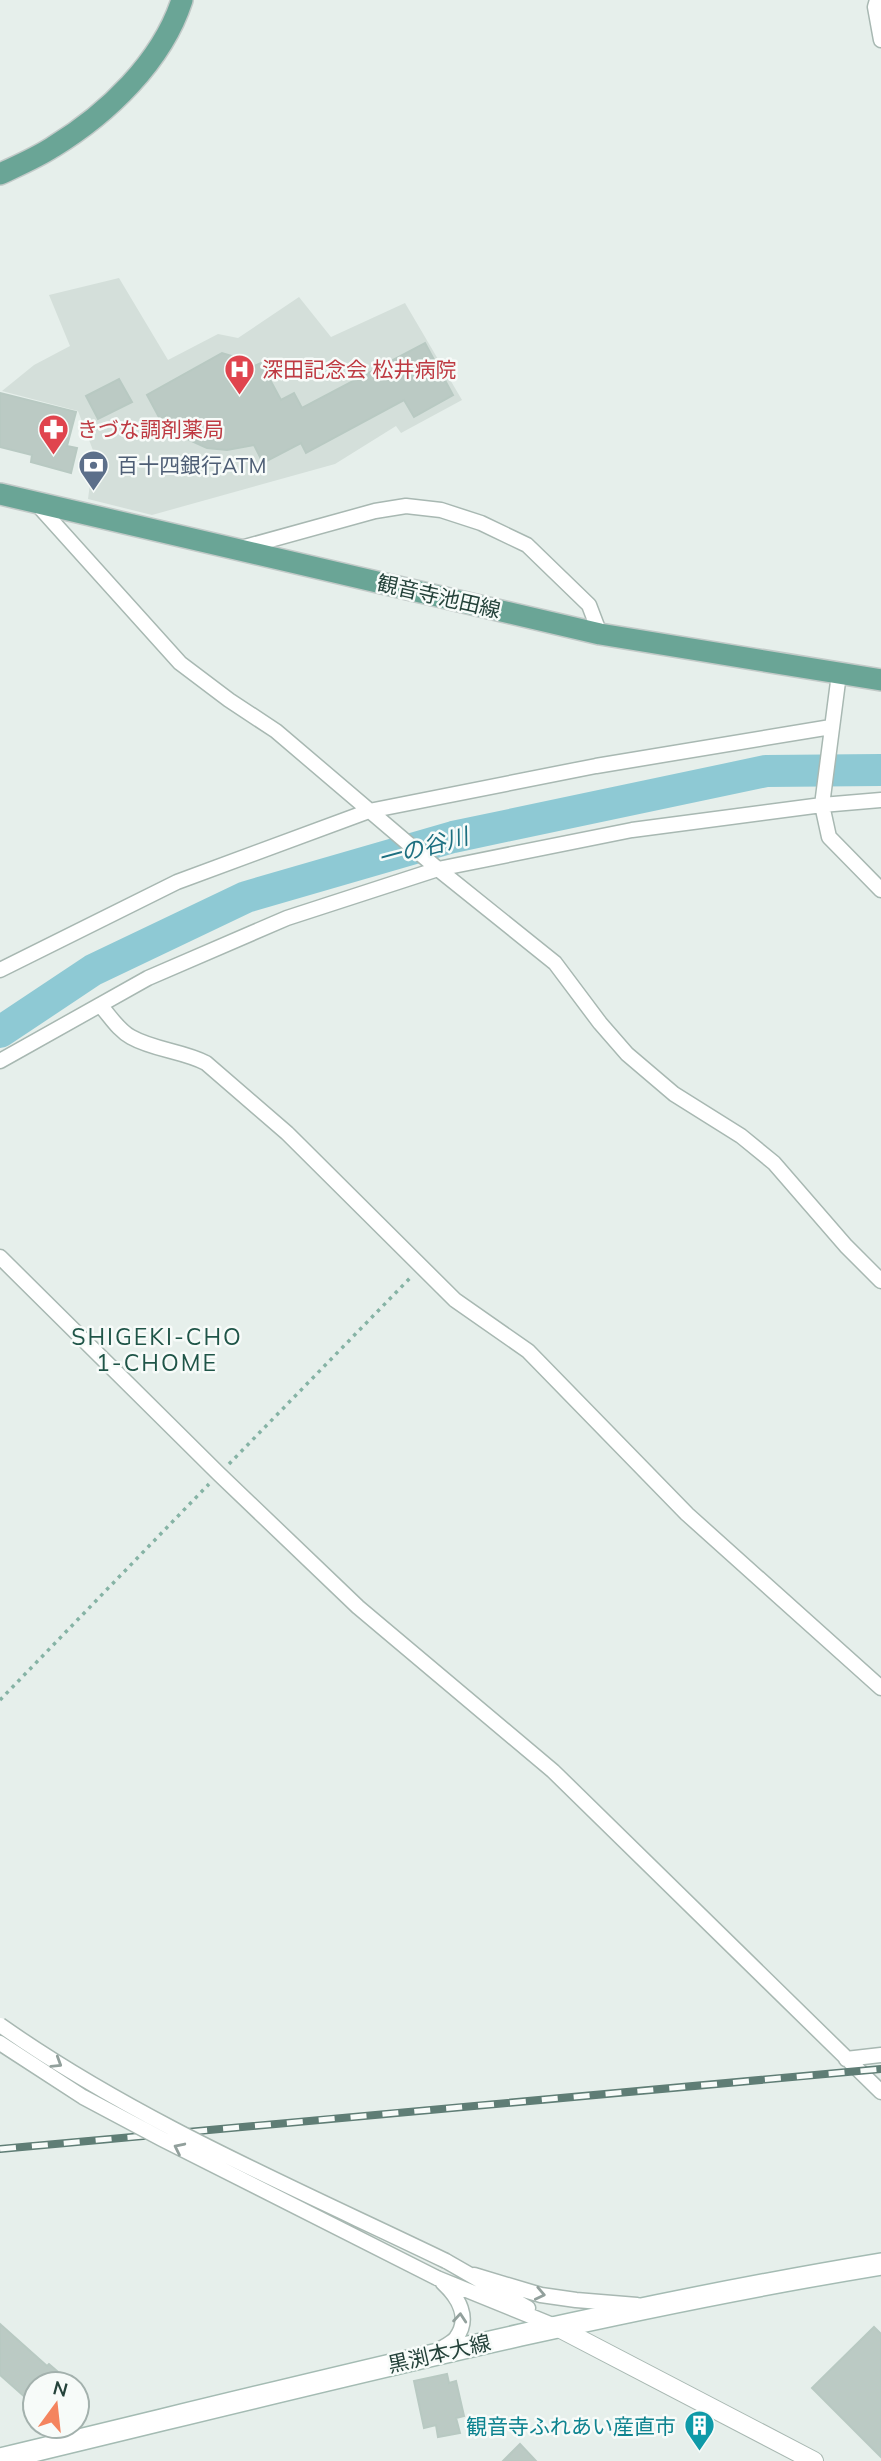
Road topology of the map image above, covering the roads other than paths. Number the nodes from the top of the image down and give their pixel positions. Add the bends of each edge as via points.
1 (182, 0) edge
2 (877, 0) edge
3 (881, 40) edge
4 (0, 174) edge
5 (0, 494) edge
6 (34, 501) junction
7 (239, 549) junction
8 (600, 634) junction
9 (839, 674) junction
10 (881, 680) edge
11 (831, 727) junction
12 (881, 800) edge
13 (822, 805) junction
14 (369, 811) junction
15 (438, 869) junction
16 (881, 890) edge
17 (0, 970) edge
18 (100, 1005) junction
19 (0, 1061) edge
20 (0, 1257) edge
21 (881, 1281) edge
22 (881, 1688) edge
23 (0, 2025) edge
24 (0, 2043) edge
25 (881, 2055) edge
26 (846, 2059) junction
27 (881, 2092) edge
28 (881, 2263) edge
29 (442, 2269) junction
30 (474, 2275) junction
31 (649, 2305) junction
32 (509, 2308) junction
33 (555, 2326) junction
34 (494, 2340) junction
35 (432, 2355) junction
36 (0, 2459) edge
37 (814, 2461) edge

1 - 4 main road via 153,56 114,102 53,147
2 - 3 street
5 - 6 main road, 観音寺池田線
6 - 7 main road, 観音寺池田線
6 - 14 street via 180,663 276,731
7 - 8 main road, 観音寺池田線
7 - 8 street via 375,511 406,506 441,510 527,545 589,605
8 - 9 main road, 観音寺池田線
9 - 10 main road, 観音寺池田線
9 - 11 street
11 - 13 street
11 - 14 street via 596,766
12 - 13 street
13 - 15 street via 632,830
13 - 16 street via 829,836
14 - 15 street
14 - 17 street via 177,882
15 - 18 street via 287,918 148,978
15 - 21 street via 555,963 627,1054 674,1094 774,1163
18 - 19 street
18 - 22 street via 131,1037 206,1063 287,1133 455,1300 528,1351 687,1514
20 - 26 street via 338,1588 553,1771
23 -> 29 street, bridge via 129,2106
29 -> 24 street, bridge via 128,2121
25 - 26 street
26 - 27 street
28 - 31 main road, 黒渕本大線
29 - 30 street
29 - 32 street
35 -> 29 street via 456,2338 462,2322 461,2304
30 -> 31 street via 541,2295
30 - 33 street
31 - 33 main road, 黒渕本大線
32 - 33 street
32 - 34 street via 517,2315 517,2323
33 - 34 main road, 黒渕本大線
33 - 37 street
34 - 35 main road, 黒渕本大線
35 - 36 main road, 黒渕本大線

